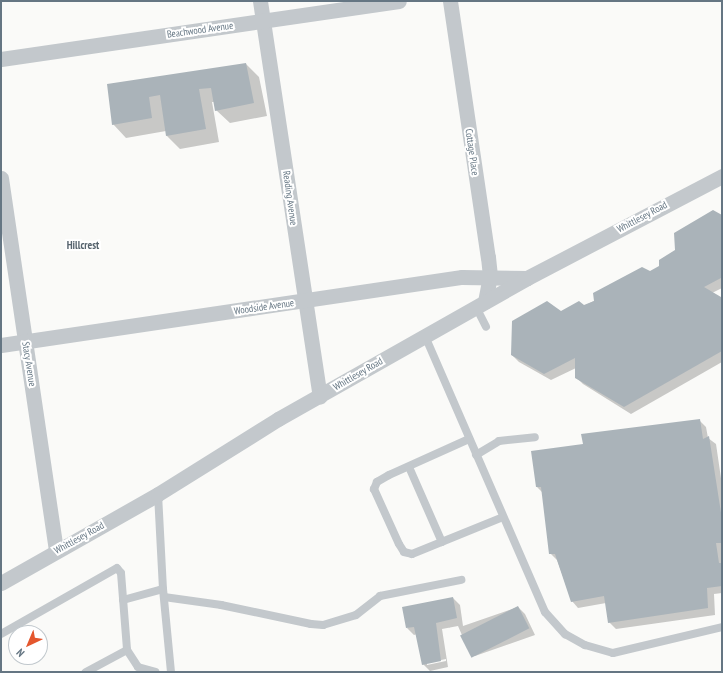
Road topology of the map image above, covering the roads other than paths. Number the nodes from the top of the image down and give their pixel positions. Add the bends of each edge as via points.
1 (260, 1) edge
2 (399, 1) edge
3 (450, 1) edge
4 (263, 21) junction
5 (1, 59) edge
6 (722, 176) edge
7 (1, 178) edge
8 (490, 276) junction
9 (527, 278) junction
10 (305, 301) junction
11 (481, 305) junction
12 (486, 327) dead end
13 (425, 336) junction
14 (25, 342) junction
15 (1, 345) edge
16 (320, 396) junction
17 (535, 437) dead end
18 (469, 439) junction
19 (476, 455) junction
20 (408, 467) junction
21 (158, 494) junction
22 (503, 517) junction
23 (442, 542) junction
24 (56, 551) junction
25 (461, 580) dead end
26 (1, 583) edge
27 (163, 593) junction
28 (123, 600) junction
29 (722, 626) edge
30 (1, 634) edge
31 (126, 650) junction
32 (86, 672) edge
33 (155, 672) edge
34 (171, 672) edge

1 - 4 street, Reading Avenue
2 - 4 street, Beachwood Avenue
3 - 8 street, Cottage Place
4 - 5 street, Beachwood Avenue
4 - 10 street, Reading Avenue
6 - 9 street, Whittlesey Road
7 - 14 street, Stacy Avenue
8 - 9 street, Woodside Avenue
8 - 10 street, Woodside Avenue via 462,277
8 - 11 street, Cottage Place
9 - 11 street, Whittlesey Road
10 - 14 street, Woodside Avenue
10 - 16 street, Reading Avenue
11 - 12 lane
11 - 13 street, Whittlesey Road
13 - 16 street, Whittlesey Road
13 - 18 lane
14 - 15 street, Woodside Avenue
14 - 24 street, Stacy Avenue
16 - 21 street, Whittlesey Road
17 - 19 lane via 499,441
18 - 19 lane
18 - 20 lane
19 - 22 lane
20 - 23 lane
20 - 23 lane via 377,482 374,488 396,537 404,552 412,554
21 - 24 street, Whittlesey Road
21 - 27 lane
22 - 23 lane
22 - 29 lane via 545,612 565,634 585,645 613,653
24 - 26 street, Whittlesey Road
25 - 27 lane via 386,595 345,620 323,625
27 - 28 lane
27 - 34 lane
28 - 30 lane via 121,573 117,568
28 - 31 lane
31 - 32 lane
31 - 33 lane via 138,667

